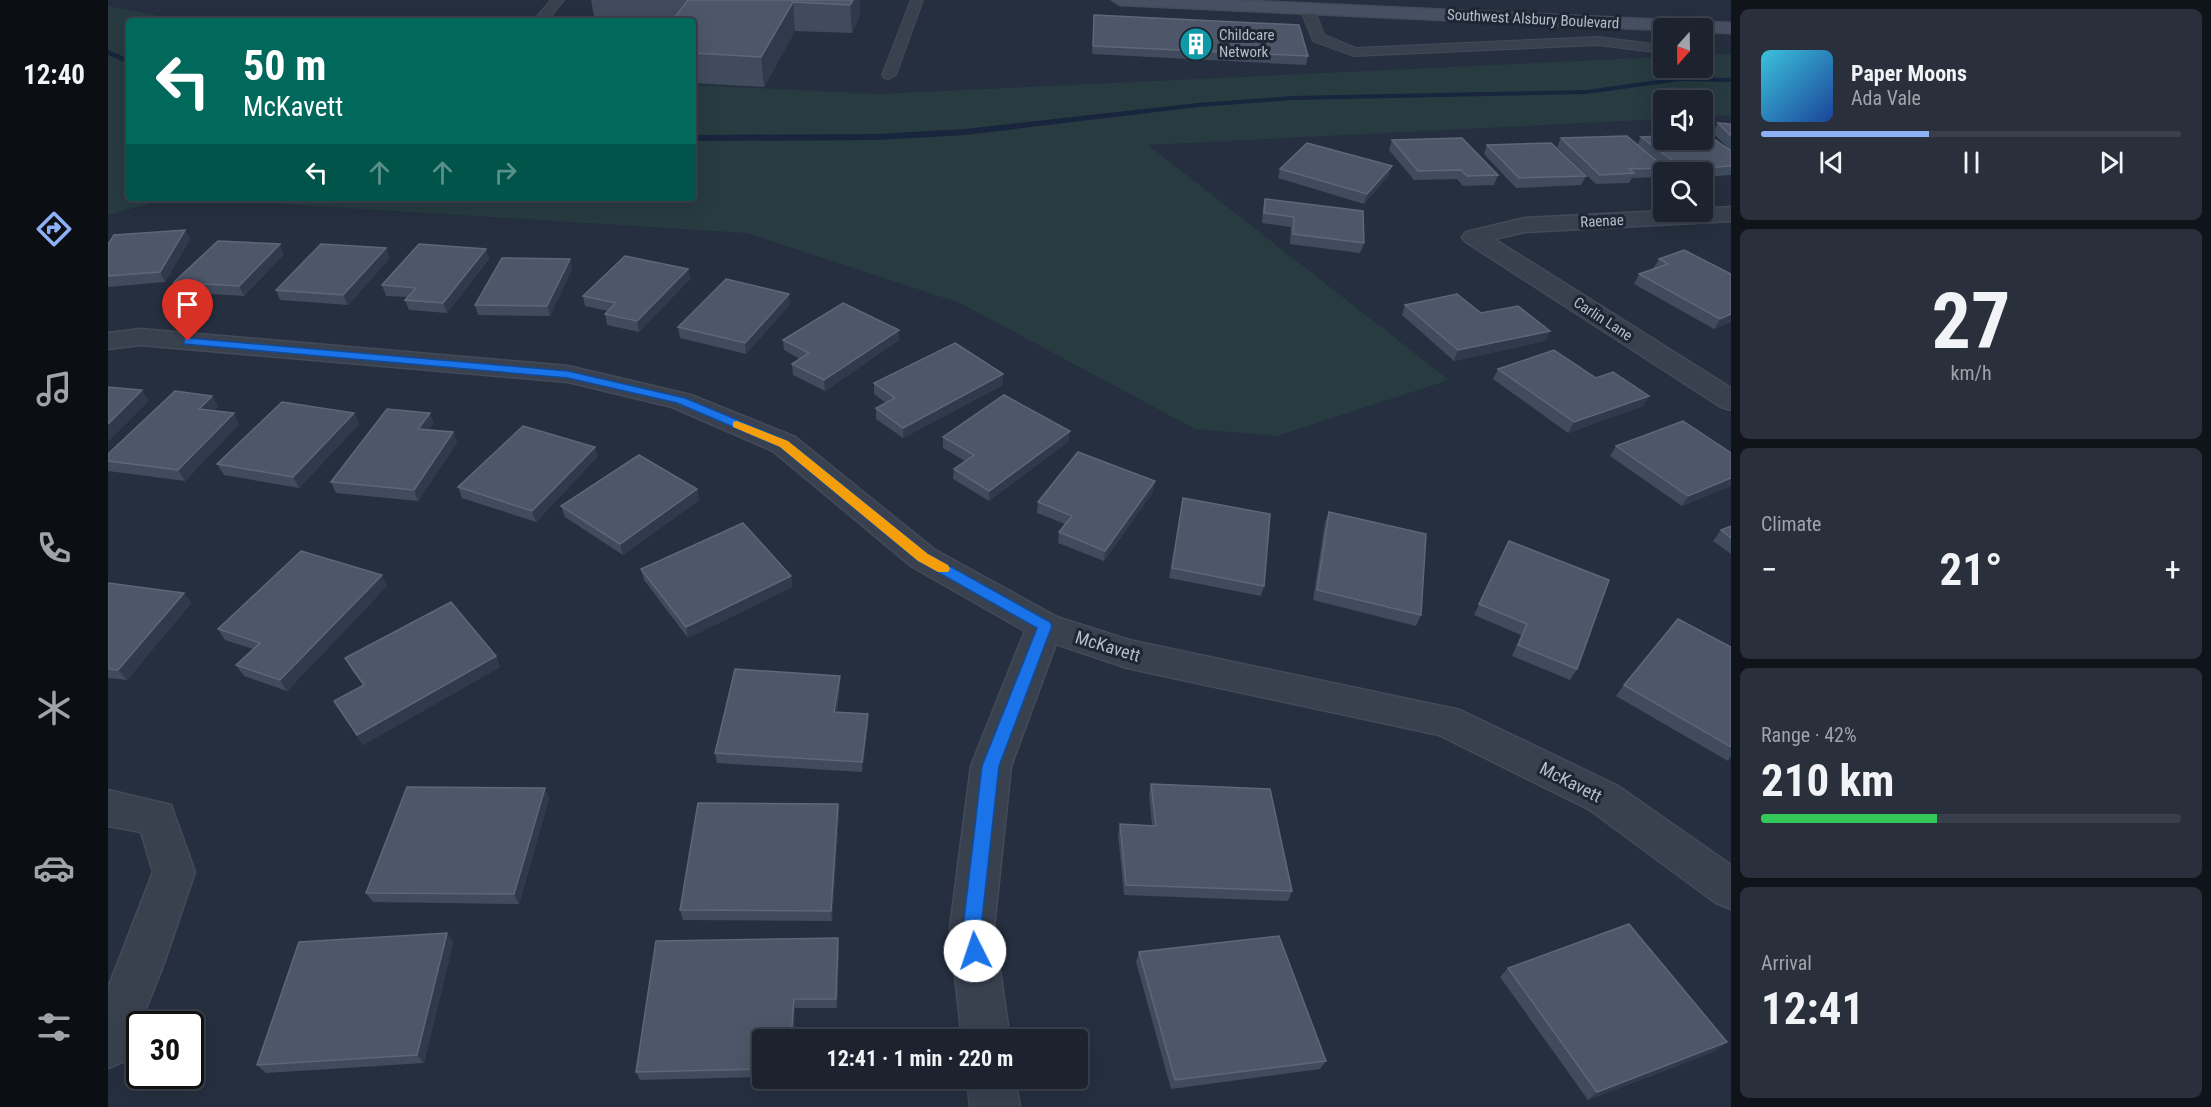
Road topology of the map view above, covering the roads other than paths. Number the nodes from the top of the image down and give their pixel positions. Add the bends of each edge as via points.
1 (558, 0) edge
2 (916, 0) edge
3 (1120, 0) edge
4 (1297, 5) edge
5 (543, 18) edge
6 (1731, 28) edge
7 (1713, 29) edge
8 (1653, 31) edge
9 (1653, 48) edge
10 (889, 75) dead end
11 (1731, 214) edge
12 (1474, 237) joint
13 (108, 340) edge
14 (1731, 401) edge
15 (1045, 626) junction
16 (108, 808) edge
17 (1731, 889) edge
18 (985, 1029) edge
19 (108, 1044) edge
20 (993, 1089) edge
21 (995, 1107) edge

1 - 5 lane
2 - 10 lane
3 - 4 main road, Southwest Alsbury Boulevard
4 - 8 main road, Southwest Alsbury Boulevard
4 - 9 lane via 1318,38 1354,52 1598,41
6 - 7 main road, Southwest Alsbury Boulevard
11 - 12 street, Raenae via 1525,225
12 - 14 street, Carlin Lane
13 - 15 street, McKavett via 140,337 568,374 681,401 784,444 923,558
15 - 17 street, McKavett via 1127,654 1447,721 1604,798
15 - 18 street via 990,766 972,928
16 - 19 street via 157,818 174,872
20 - 21 street

